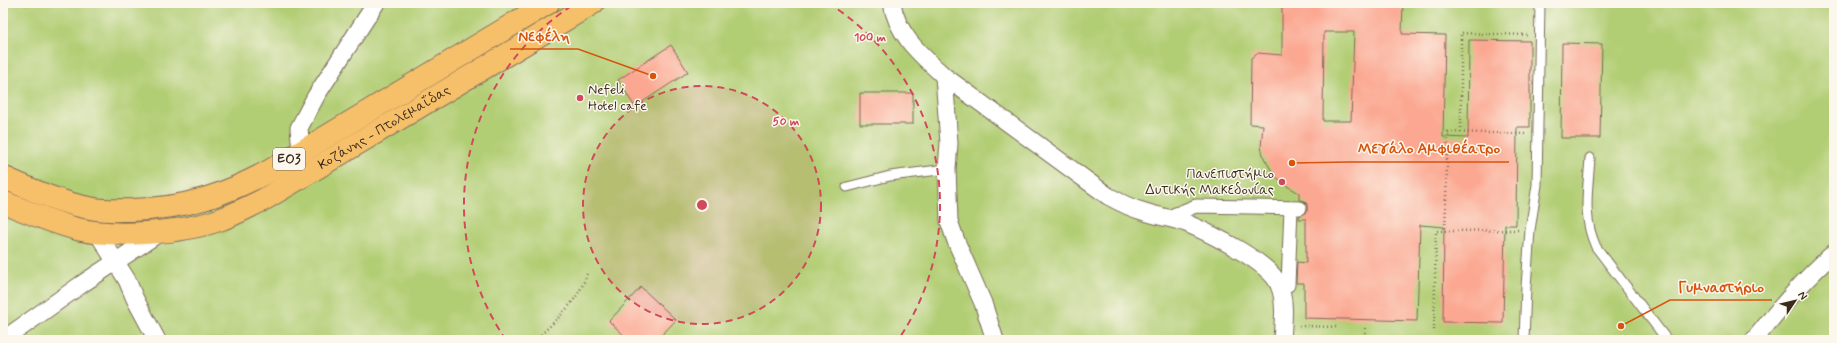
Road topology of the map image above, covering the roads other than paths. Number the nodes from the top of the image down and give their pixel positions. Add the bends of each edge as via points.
1 (376, 3) edge
2 (548, 3) edge
3 (593, 3) edge
4 (892, 3) edge
5 (1539, 3) edge
6 (944, 76) junction
7 (301, 151) junction
8 (1590, 158) dead end
9 (947, 169) junction
10 (3, 177) edge
11 (847, 187) dead end
12 (3, 202) edge
13 (1168, 218) junction
14 (162, 231) junction
15 (96, 232) junction
16 (1834, 253) edge
17 (117, 262) junction
18 (1279, 285) junction
19 (1282, 333) edge
20 (3, 340) edge
21 (157, 340) edge
22 (995, 340) edge
23 (1524, 340) edge
24 (1667, 340) edge
25 (1754, 340) edge

1 - 7 street via 316,96 299,128
2 - 7 main road, Κοζάνης - Πτολεμαΐδας / ΕΟ3
3 - 14 main road, Κοζάνης - Πτολεμαΐδας / ΕΟ3 via 263,200 218,220
4 - 6 street via 899,26 908,41
5 - 23 lane via 1537,185 1530,230
6 - 9 street via 949,143
6 - 13 street via 1108,196 1143,212
7 - 10 main road, Κοζάνης - Πτολεμαΐδας / ΕΟ3 via 225,193 162,208 91,208 64,202
8 - 24 lane via 1587,209 1589,233 1596,247
9 - 11 lane via 890,176
9 - 22 street via 949,221 983,303
12 - 15 main road, Κοζάνης - Πτολεμαΐδας / ΕΟ3 via 44,219
13 - 18 street via 1186,224 1245,254 1268,270
13 - 18 street via 1196,206 1295,208 1288,285
14 - 15 main road, Κοζάνης - Πτολεμαΐδας / ΕΟ3
14 - 17 street
15 - 17 street
16 - 25 street via 1790,296
17 - 20 street
17 - 21 street
18 - 19 street via 1283,304

